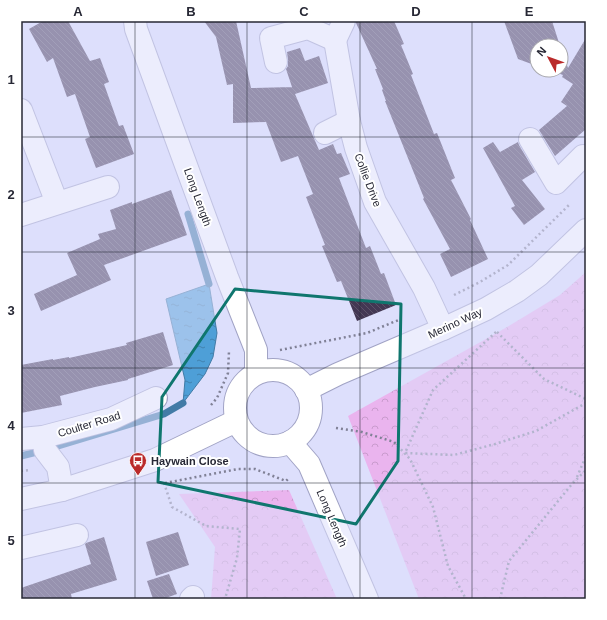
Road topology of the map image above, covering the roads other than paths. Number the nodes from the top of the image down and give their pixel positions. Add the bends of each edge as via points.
1 (135, 21) edge
2 (339, 31) edge
3 (276, 62) dead end
4 (21, 110) edge
5 (349, 121) junction
6 (325, 133) dead end
7 (530, 139) dead end
8 (585, 156) edge
9 (108, 187) dead end
10 (57, 203) junction
11 (21, 215) edge
12 (586, 230) edge
13 (443, 329) junction
14 (256, 373) junction
15 (306, 390) junction
16 (156, 398) dead end
17 (236, 421) junction
18 (43, 437) junction
19 (21, 439) edge
20 (290, 442) junction
21 (62, 490) junction
22 (21, 499) edge
23 (77, 535) dead end
24 (21, 548) edge
25 (367, 599) edge

1 - 14 street, Long Length via 256,350
2 - 3 street via 308,28 271,38
2 - 5 street, Collie Drive
4 - 10 street
5 - 6 street
5 - 13 street, Collie Drive via 375,202 424,288
7 - 8 street via 556,183
9 - 10 street
10 - 11 street
12 - 13 street, Merino Way via 517,291
13 - 15 street, Merino Way
14 - 15 street via 267,370 290,373 300,380
14 - 17 street via 239,388 234,410
15 - 20 street via 311,414 300,435
16 - 18 street, Coulter Road via 111,419
17 - 20 street via 253,441 265,446 278,446
17 - 21 street via 155,460
18 - 19 street, Coulter Road
18 - 21 street, Coulter Road via 46,450 58,467
20 - 25 street, Long Length via 309,464
21 - 22 street
23 - 24 street

